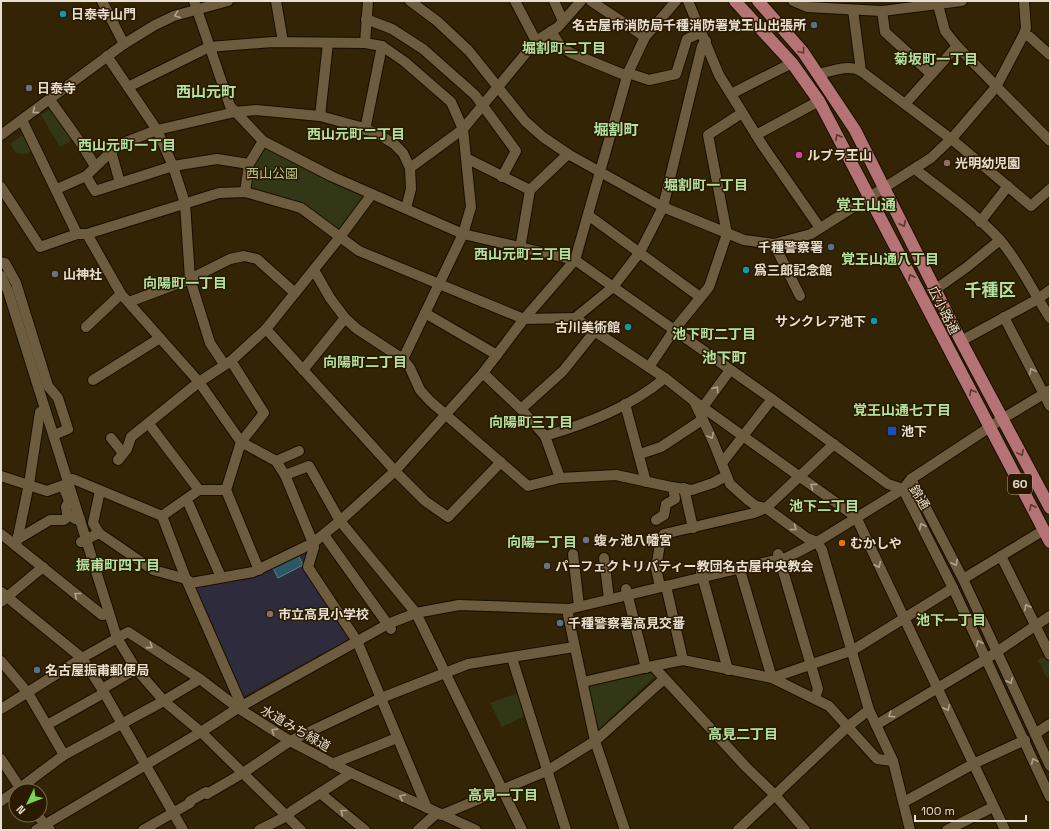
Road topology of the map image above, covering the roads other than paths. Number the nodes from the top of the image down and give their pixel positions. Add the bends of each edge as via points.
1 (102, 1) edge
2 (228, 1) edge
3 (276, 1) edge
4 (368, 1) edge
5 (410, 1) edge
6 (515, 1) edge
7 (554, 1) edge
8 (581, 1) edge
9 (591, 1) edge
10 (676, 1) edge
11 (688, 1) edge
12 (735, 1) edge
13 (794, 1) edge
14 (962, 1) edge
15 (1024, 1) edge
16 (760, 2) edge
17 (808, 4) edge
18 (196, 5) edge
19 (899, 5) edge
20 (938, 5) junction
21 (853, 10) junction
22 (882, 11) junction
23 (366, 19) junction
24 (563, 21) junction
25 (551, 31) junction
26 (1024, 34) junction
27 (645, 37) junction
28 (704, 37) junction
29 (536, 41) junction
30 (283, 42) junction
31 (328, 43) junction
32 (365, 43) junction
33 (124, 44) junction
34 (382, 46) junction
35 (957, 46) junction
36 (209, 47) junction
37 (1050, 55) edge
38 (107, 56) junction
39 (792, 63) junction
40 (860, 71) junction
41 (628, 74) junction
42 (819, 74) junction
43 (931, 74) junction
44 (128, 87) junction
45 (498, 87) junction
46 (996, 87) junction
47 (730, 94) junction
48 (50, 100) junction
49 (819, 101) junction
50 (905, 104) junction
51 (482, 106) junction
52 (235, 112) junction
53 (742, 113) junction
54 (320, 116) junction
55 (22, 120) junction
56 (463, 129) junction
57 (156, 130) junction
58 (365, 130) junction
59 (1, 135) edge
60 (756, 135) junction
61 (951, 139) junction
62 (263, 141) junction
63 (1050, 142) edge
64 (111, 151) junction
65 (568, 154) junction
66 (466, 158) junction
67 (249, 164) junction
68 (95, 166) junction
69 (172, 166) junction
70 (410, 168) junction
71 (915, 169) junction
72 (600, 173) junction
73 (86, 176) junction
74 (502, 177) junction
75 (120, 183) junction
76 (1008, 186) junction
77 (1, 188) edge
78 (884, 188) junction
79 (57, 189) junction
80 (1050, 189) edge
81 (530, 190) junction
82 (245, 192) junction
83 (372, 194) junction
84 (870, 197) junction
85 (185, 203) junction
86 (663, 207) junction
87 (406, 208) junction
88 (588, 215) junction
89 (980, 222) junction
90 (820, 228) junction
91 (82, 234) junction
92 (463, 234) junction
93 (727, 234) junction
94 (340, 237) junction
95 (1000, 240) junction
96 (774, 244) junction
97 (520, 249) junction
98 (640, 252) junction
99 (575, 260) junction
100 (1, 262) edge
101 (314, 270) junction
102 (1, 276) edge
103 (190, 279) junction
104 (438, 285) junction
105 (613, 287) junction
106 (1, 288) edge
107 (936, 289) junction
108 (1050, 290) edge
109 (295, 293) junction
110 (122, 294) junction
111 (800, 296) dead end
112 (700, 297) junction
113 (1038, 299) junction
114 (129, 302) junction
115 (425, 313) junction
116 (1004, 317) junction
117 (345, 318) junction
118 (575, 318) junction
119 (1050, 318) edge
120 (524, 319) junction
121 (86, 327) dead end
122 (266, 329) junction
123 (674, 330) junction
124 (595, 331) junction
125 (160, 338) junction
126 (961, 341) junction
127 (496, 355) junction
128 (403, 359) junction
129 (227, 362) junction
130 (649, 367) junction
131 (303, 370) junction
132 (730, 370) junction
133 (483, 373) junction
134 (665, 378) junction
135 (93, 380) dead end
136 (199, 382) junction
137 (1047, 392) edge
138 (772, 399) junction
139 (694, 401) junction
140 (625, 404) junction
141 (1050, 406) edge
142 (703, 407) junction
143 (521, 409) junction
144 (40, 412) junction
145 (446, 414) junction
146 (1002, 419) junction
147 (702, 420) junction
148 (149, 424) junction
149 (990, 427) junction
150 (54, 435) junction
151 (545, 436) junction
152 (744, 436) junction
153 (111, 438) dead end
154 (241, 442) junction
155 (834, 444) junction
156 (299, 451) dead end
157 (640, 454) junction
158 (276, 462) junction
159 (501, 462) junction
160 (722, 463) junction
161 (395, 471) junction
162 (285, 475) junction
163 (1, 476) edge
164 (726, 476) junction
165 (800, 476) junction
166 (560, 478) junction
167 (911, 479) junction
168 (66, 482) junction
169 (646, 482) junction
170 (29, 484) junction
171 (888, 484) junction
172 (673, 487) junction
173 (684, 488) junction
174 (903, 489) junction
175 (200, 490) junction
176 (226, 490) junction
177 (100, 491) junction
178 (889, 497) junction
179 (187, 500) junction
180 (766, 508) junction
181 (1050, 508) edge
182 (69, 515) junction
183 (162, 516) junction
184 (856, 517) junction
185 (80, 519) junction
186 (656, 520) dead end
187 (340, 521) junction
188 (693, 528) junction
189 (1044, 530) junction
190 (99, 533) junction
191 (324, 535) junction
192 (2, 536) edge
193 (83, 541) junction
194 (17, 542) junction
195 (817, 542) junction
196 (1050, 542) edge
197 (313, 543) junction
198 (573, 554) dead end
199 (1001, 556) junction
200 (779, 557) junction
201 (604, 558) dead end
202 (43, 567) junction
203 (259, 570) junction
204 (740, 570) junction
205 (702, 575) junction
206 (221, 577) junction
207 (186, 579) junction
208 (963, 579) junction
209 (663, 587) junction
210 (953, 588) junction
211 (627, 592) junction
212 (3, 597) edge
213 (609, 600) junction
214 (574, 608) junction
215 (416, 613) junction
216 (109, 614) junction
217 (1050, 616) edge
218 (903, 619) junction
219 (1036, 625) junction
220 (390, 626) junction
221 (117, 638) junction
222 (357, 641) junction
223 (574, 646) junction
224 (852, 650) junction
225 (996, 651) junction
226 (1050, 655) edge
227 (82, 658) junction
228 (512, 658) junction
229 (986, 659) junction
230 (683, 660) junction
231 (1, 661) edge
232 (810, 664) junction
233 (649, 667) junction
234 (136, 669) junction
235 (728, 670) junction
236 (445, 674) junction
237 (772, 678) junction
238 (200, 679) junction
239 (664, 679) junction
240 (583, 682) junction
241 (937, 687) junction
242 (103, 691) junction
243 (28, 693) junction
244 (381, 698) junction
245 (815, 698) junction
246 (164, 701) junction
247 (238, 708) junction
248 (1, 709) edge
249 (869, 710) junction
250 (121, 723) junction
251 (1050, 724) edge
252 (47, 725) junction
253 (876, 725) junction
254 (847, 727) junction
255 (201, 732) junction
256 (1035, 734) junction
257 (397, 738) junction
258 (1025, 740) junction
259 (595, 741) junction
260 (290, 742) junction
261 (64, 755) junction
262 (1, 759) edge
263 (893, 761) junction
264 (146, 764) junction
265 (332, 764) junction
266 (973, 764) junction
267 (1050, 766) edge
268 (546, 772) junction
269 (243, 773) junction
270 (351, 773) junction
271 (15, 783) edge
272 (28, 783) edge
273 (504, 790) junction
274 (320, 793) junction
275 (775, 795) junction
276 (1050, 797) edge
277 (904, 802) junction
278 (993, 807) junction
279 (427, 808) junction
280 (172, 812) junction
281 (439, 814) junction
282 (287, 816) junction
283 (44, 828) edge
284 (143, 830) edge
285 (183, 830) edge
286 (259, 830) edge
287 (301, 830) edge
288 (366, 830) edge
289 (418, 830) edge
290 (476, 830) edge
291 (522, 830) edge
292 (566, 830) edge
293 (625, 830) edge
294 (738, 830) edge
295 (805, 830) edge
296 (910, 830) edge
297 (947, 830) edge
298 (1005, 830) edge

1 - 33 street
2 - 18 street
3 - 30 street
4 - 23 street
5 - 45 street via 469,51
6 - 29 street
7 - 24 street
8 - 24 street
9 - 27 street
10 - 27 street
11 - 28 street
12 - 39 main road, 広小路通 / 60
13 - 17 street
14 - 20 street
15 - 26 street
16 -> 42 main road, 広小路通 / 60
17 - 21 street
18 -> 33 street
18 - 36 street
19 - 20 street
19 - 22 street
20 - 35 street via 945,31
21 - 22 street
21 - 40 street
22 - 43 street via 885,32
23 - 32 street
23 - 51 street via 392,29 423,49 475,95
24 - 25 street
25 - 29 street
25 - 41 street via 561,47 571,53
26 - 37 street
26 - 46 street
27 - 41 street
28 - 41 street via 686,39 676,74 649,80
28 - 47 street via 719,76
28 - 86 street
29 - 45 street
30 - 31 street
30 - 36 street
31 - 32 street
31 - 54 street
32 - 34 street
33 - 38 street
34 - 56 street via 405,62 451,102
34 - 58 street
35 - 43 street
35 - 46 street
36 - 44 street
36 - 52 street via 230,106
38 - 44 street
38 - 48 street
39 - 47 street
39 - 49 main road, 広小路通 / 60
40 - 42 street via 854,68 835,69
40 - 50 street
41 - 72 street
42 - 78 main road, 広小路通 / 60 via 855,130
43 - 50 street
44 - 57 street
45 - 51 street
45 - 65 street via 526,121 543,137
46 - 61 street
46 - 63 street
47 - 53 street
48 -> 55 street
48 - 68 street
49 - 60 street
84 -> 49 main road, 広小路通 / 60
50 - 61 street
51 - 56 street
51 - 74 street via 516,151
52 - 54 street via 256,110
52 - 57 street
52 - 62 street
53 - 60 street
53 - 93 street via 708,135
54 - 58 street
55 - 59 street
55 - 79 street
56 - 66 street
56 - 70 street
57 - 64 street via 118,145
57 - 69 street
58 - 70 street via 394,144
60 - 90 street
61 - 71 street
61 - 76 street
62 - 67 street
62 - 83 street
64 - 68 street
64 - 75 street
65 - 72 street
65 - 81 street
66 - 74 street
66 - 92 street via 471,206
67 - 69 street via 217,159
67 - 82 street
68 - 73 street
69 - 75 street
69 - 85 street
70 - 87 street via 411,189
71 - 78 street
71 - 89 street
72 - 86 street
72 - 88 street
73 - 75 street via 95,191
73 - 79 street
74 - 81 street
76 - 80 street via 1031,206
76 - 89 street
77 - 91 street via 40,247
78 - 84 street
78 -> 107 main road, 広小路通 / 60
79 - 91 street
81 - 97 street
82 - 85 street via 219,193
82 - 94 street via 301,208
83 - 87 street
83 - 94 street
84 - 90 street
149 -> 84 main road, 広小路通 / 60
85 - 91 street
85 - 103 street
86 - 93 street
86 - 98 street
87 - 92 street
88 - 98 street
88 - 99 street
89 - 95 street
90 - 96 street via 796,239
91 - 110 street
92 - 97 street
92 - 104 street
93 - 96 street via 744,240
93 - 112 street via 709,287
94 - 101 street
94 - 104 street via 359,251
95 - 107 street
95 - 113 street via 1014,258
96 - 111 street
97 - 99 street
98 - 105 street
98 - 112 street
99 - 105 street
99 - 120 street
100 - 150 street via 5,263 16,283 48,386 58,398 68,429
101 - 109 street
101 - 117 street
102 - 150 street
103 - 109 street via 230,259 248,256 257,259
103 - 114 street
103 - 129 street via 210,343
104 - 115 street
104 - 120 street
105 - 118 street
105 - 123 street
106 - 144 street
107 - 126 main road, 広小路通 / 60
108 - 113 street
109 - 122 street
110 - 114 street
110 - 121 street
112 - 123 street
113 - 116 street
113 - 119 street
114 - 125 street
115 - 127 street
115 - 128 street
116 - 126 street
137 -> 116 street
117 - 128 street via 357,329
117 - 131 street
118 - 120 street
118 - 124 street
120 - 127 street
122 - 129 street
122 - 131 street
123 - 130 street
123 - 132 street
124 - 130 street
124 - 143 street via 562,371
125 - 135 street
125 - 136 street
126 - 146 main road, 広小路通 / 60
127 - 133 street
128 - 145 street via 420,390
129 - 136 street
129 - 154 street via 264,413
130 - 134 street
131 - 161 street
132 - 138 street
142 -> 132 street
133 - 143 street
133 - 145 street
134 - 139 street
134 - 140 street via 646,393
136 - 148 street
136 - 154 street
137 - 141 street
137 - 146 street
138 - 152 street
138 - 155 street
139 - 142 street
139 - 147 street
140 - 151 street via 585,424
140 - 157 street
142 - 152 street
143 - 151 street
144 - 168 street
144 - 170 street
145 - 159 street
145 - 161 street
146 - 149 street
146 -> 181 main road, 広小路通 / 60
147 - 157 street via 661,447
147 -> 160 street via 714,441
148 - 153 street via 131,437 121,457
148 - 175 street
149 - 167 street
189 -> 149 main road, 広小路通 / 60
150 - 168 street
151 - 166 street
152 - 160 street
152 - 165 street
154 - 158 street
154 - 176 street
155 - 165 street
155 - 171 street
156 - 158 street
157 - 169 street
158 - 162 street
159 - 161 street via 448,517 425,501
159 - 166 street via 528,486
160 - 164 street
161 - 187 street
162 - 187 street via 309,466
162 - 197 street
163 - 170 street
164 - 173 street via 703,487 692,490
164 - 180 street via 730,484 748,500 756,506
165 - 180 street
184 -> 165 street
166 - 169 street via 616,476
167 - 171 street, 錦通
167 - 174 street
167 -> 208 street, 錦通
168 - 170 street via 47,491
168 - 177 street via 73,478
168 - 182 street via 66,507
168 - 185 street
169 - 172 street
170 - 194 street
171 - 174 street, 錦通
171 - 178 street
172 - 173 street
172 - 186 street via 674,499 666,504 664,515
173 - 188 street
174 - 178 street
210 -> 174 street, 錦通
175 - 176 street
175 - 179 street
176 - 203 street
177 - 183 street
177 - 190 street via 93,523
178 - 184 street
179 - 183 street
179 - 206 street
180 - 188 street via 754,514
180 -> 195 street via 807,538
182 - 185 street
182 - 194 street via 64,520 50,520
183 - 207 street
184 - 195 street
184 -> 218 street
185 - 193 street
187 - 191 street
187 - 215 street
188 - 209 street via 664,534 661,538 656,568
189 - 196 main road, 広小路通 / 60
189 - 199 street
190 - 193 street
190 - 207 street via 153,570
191 - 197 street
191 - 220 street
192 - 194 street
193 - 216 street
194 - 202 street
195 - 200 street
195 - 224 street via 822,550
197 - 203 street
197 - 222 street via 308,567
198 - 214 street
199 - 208 street
219 -> 199 street
200 - 204 street
200 - 232 street
201 - 213 street
202 - 212 street
216 -> 202 street via 102,615
203 - 206 street
204 - 205 street
204 - 237 street
205 - 209 street
205 - 235 street
206 - 207 street via 191,583
207 - 247 street via 240,702
208 - 225 street, 錦通
209 - 211 street
209 - 230 street
210 - 218 street
229 -> 210 street, 錦通
211 - 213 street
211 - 233 street
212 - 227 street
213 - 214 street
214 - 215 street via 459,605
214 - 223 street via 568,615
215 - 220 street
215 - 236 street
216 - 221 street
217 - 219 street
218 - 224 street
218 - 241 street
219 - 225 street
219 - 226 street
220 - 222 street
221 - 227 street
221 - 234 street
221 -> 238 street, 水道みち緑道 via 128,632
222 - 244 street
222 - 247 street
223 - 228 street
223 - 240 street
224 - 232 street
224 - 249 street
225 - 229 street
225 -> 256 street, 錦通
227 - 242 street
227 - 243 street
228 - 236 street via 468,664
228 - 268 street
229 - 241 street
229 - 258 street, 錦通
230 - 233 street
230 - 235 street
231 - 243 street
232 - 237 street
232 - 245 street via 818,690
233 - 239 street
233 - 240 street
234 - 242 street
234 - 246 street
235 - 237 street
236 - 244 street
236 - 273 street
237 - 245 street
238 - 246 street
238 - 247 street, 水道みち緑道
239 - 259 street
239 - 275 street
240 - 259 street
241 -> 253 street
241 -> 266 street
242 - 250 street
242 - 252 street
243 - 248 street
243 - 252 street
244 - 257 street
244 - 260 street
245 - 254 street via 828,706
246 - 250 street
246 - 255 street
247 - 255 street
260 -> 247 street, 水道みち緑道
249 - 253 street
249 - 254 street
250 - 261 street
250 - 264 street
251 - 256 street
252 - 261 street
253 - 263 street
254 - 263 street via 878,759
254 - 275 street
255 - 264 street
255 - 269 street
256 - 267 street, 錦通
257 - 265 street
257 - 279 street
258 - 266 street
276 -> 258 street, 錦通
259 - 268 street
259 - 293 street
260 - 265 street, 水道みち緑道
260 - 269 street
261 - 272 street
262 - 271 street
263 - 277 street
264 - 280 street
264 - 283 street
265 - 270 street, 水道みち緑道
266 - 277 street
266 - 278 street
268 - 273 street
268 - 292 street
269 - 280 street
269 - 282 street
270 - 274 street
279 -> 270 street, 水道みち緑道
273 - 281 street
273 - 291 street
274 - 282 street
288 -> 274 street
275 - 294 street
275 - 295 street
277 - 296 street
278 - 297 street
278 - 298 street
279 - 281 street, 水道みち緑道
280 - 284 street
280 - 285 street
281 - 289 street
281 - 290 street, 水道みち緑道
282 - 286 street
282 - 287 street

